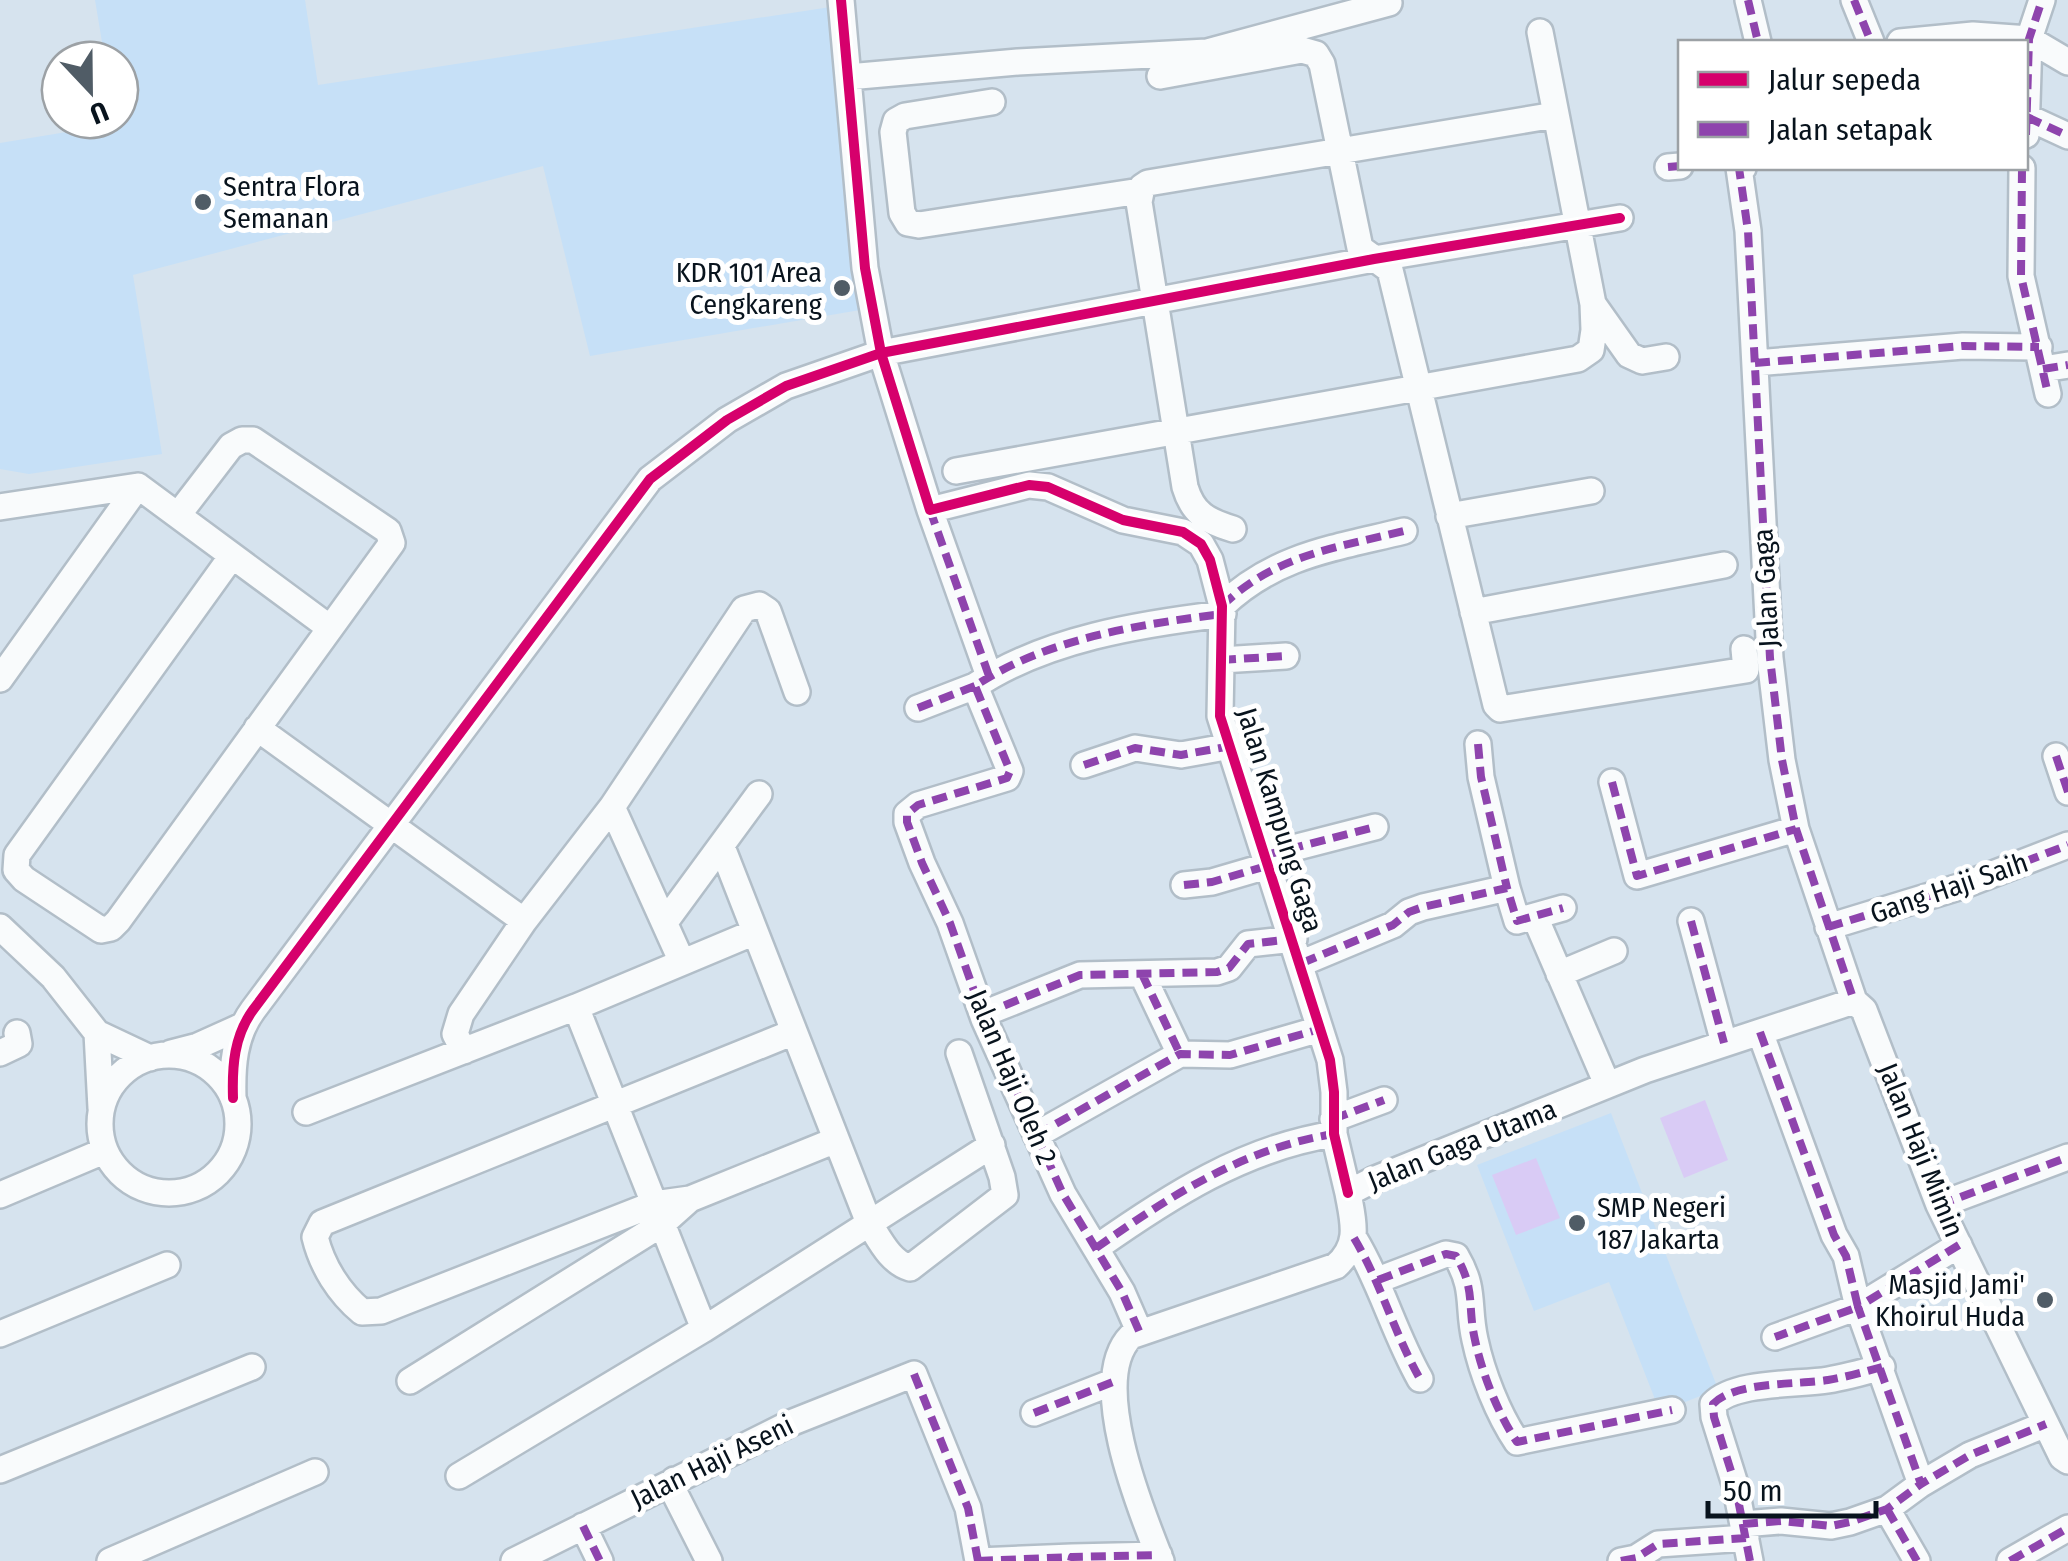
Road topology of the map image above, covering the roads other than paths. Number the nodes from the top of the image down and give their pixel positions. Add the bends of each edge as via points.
1 (841, 0) edge
2 (1748, 0) edge
3 (1854, 0) edge
4 (2042, 0) edge
5 (1389, 2) dead end
6 (1540, 32) dead end
7 (2030, 39) junction
8 (1758, 40) edge
9 (1869, 40) edge
10 (1921, 40) edge
11 (2068, 62) edge
12 (848, 76) junction
13 (1160, 76) dead end
14 (2028, 82) edge
15 (992, 102) dead end
16 (1555, 114) junction
17 (2028, 126) edge
18 (2068, 136) edge
19 (1338, 149) junction
20 (1739, 170) edge
21 (2022, 170) edge
22 (1140, 191) junction
23 (1620, 218) dead end
24 (1578, 226) junction
25 (1374, 259) junction
26 (1155, 302) junction
27 (1593, 304) junction
28 (881, 353) junction
29 (1666, 357) dead end
30 (1754, 363) junction
31 (2049, 369) edge
32 (1419, 388) junction
33 (1175, 432) junction
34 (956, 471) dead end
35 (138, 486) junction
36 (1591, 492) dead end
37 (0, 507) edge
38 (930, 510) junction
39 (178, 515) junction
40 (1449, 516) junction
41 (1233, 529) dead end
42 (1404, 530) dead end
43 (232, 556) junction
44 (1724, 565) dead end
45 (1222, 610) junction
46 (1473, 612) junction
47 (330, 628) junction
48 (1286, 656) dead end
49 (1220, 660) junction
50 (1746, 670) dead end
51 (0, 679) edge
52 (982, 681) junction
53 (797, 692) dead end
54 (918, 708) dead end
55 (256, 728) junction
56 (1478, 744) dead end
57 (1231, 746) junction
58 (2056, 756) dead end
59 (1084, 765) dead end
60 (1612, 782) dead end
61 (2068, 792) edge
62 (759, 794) dead end
63 (612, 807) junction
64 (390, 822) junction
65 (1375, 827) dead end
66 (1796, 828) junction
67 (2068, 845) edge
68 (722, 847) junction
69 (1268, 860) junction
70 (1184, 885) dead end
71 (1508, 888) junction
72 (1564, 908) dead end
73 (1534, 917) junction
74 (524, 921) junction
75 (1691, 921) dead end
76 (664, 922) junction
77 (0, 927) edge
78 (1828, 927) junction
79 (755, 932) junction
80 (1298, 951) junction
81 (1614, 951) dead end
82 (682, 962) junction
83 (1142, 974) junction
84 (1559, 974) junction
85 (1854, 1002) junction
86 (576, 1008) junction
87 (983, 1014) junction
88 (240, 1027) junction
89 (1320, 1030) junction
90 (794, 1032) junction
91 (1760, 1032) junction
92 (97, 1033) junction
93 (1724, 1043) junction
94 (464, 1052) junction
95 (958, 1053) dead end
96 (1180, 1054) junction
97 (157, 1056) junction
98 (1607, 1084) junction
99 (233, 1098) junction
100 (1384, 1100) dead end
101 (615, 1105) junction
102 (101, 1108) junction
103 (306, 1112) dead end
104 (1333, 1126) junction
105 (1036, 1135) junction
106 (836, 1140) junction
107 (992, 1145) junction
108 (104, 1151) junction
109 (2068, 1157) edge
110 (1348, 1193) junction
111 (0, 1195) edge
112 (1939, 1205) junction
113 (658, 1214) junction
114 (869, 1223) junction
115 (1354, 1238) junction
116 (1958, 1245) junction
117 (1096, 1248) junction
118 (167, 1265) dead end
119 (1378, 1280) junction
120 (1858, 1307) junction
121 (704, 1329) junction
122 (1139, 1331) junction
123 (0, 1334) edge
124 (1775, 1338) dead end
125 (252, 1367) dead end
126 (1882, 1367) junction
127 (1420, 1379) dead end
128 (410, 1381) dead end
129 (1112, 1382) junction
130 (1672, 1410) dead end
131 (1034, 1413) dead end
132 (2046, 1424) junction
133 (2068, 1461) edge
134 (0, 1470) edge
135 (315, 1472) dead end
136 (458, 1476) dead end
137 (1921, 1484) junction
138 (671, 1485) junction
139 (1887, 1509) junction
140 (582, 1526) junction
141 (2068, 1528) edge
142 (1746, 1541) edge
143 (1160, 1558) edge
144 (1072, 1559) edge
145 (1631, 1560) edge
146 (110, 1561) edge
147 (514, 1561) edge
148 (600, 1561) edge
149 (709, 1561) edge
150 (978, 1561) edge
151 (1917, 1561) edge
152 (2010, 1561) edge

1 - 12 street
2 - 8 street
3 - 9 street
4 - 7 street
5 - 12 street via 1207,52
6 - 16 street
7 - 10 street
7 - 11 street
7 - 14 street
12 - 28 street via 861,230
13 - 19 street via 1302,50 1316,54
15 - 22 street via 896,122 908,222
16 - 19 street
16 - 24 street
17 - 18 street
19 - 22 street via 1148,184
19 - 25 street via 1360,248
20 - 30 street, Jalan Gaga
21 - 31 street via 2021,276
22 - 26 street
23 - 24 street
24 - 25 street
24 - 27 street
25 - 26 street
25 - 32 street via 1390,270
26 - 28 street
26 - 33 street
27 - 29 street via 1628,355 1642,361
27 - 32 street via 1590,350 1578,359
28 - 38 street
28 - 64 street via 786,386 727,420 650,480
30 - 31 street via 1963,346
30 - 66 street, Jalan Gaga via 1770,658
32 - 33 street
32 - 40 street
33 - 34 street
33 - 41 street via 1190,506 1208,522
35 - 37 street
35 - 39 street
35 - 51 street
36 - 40 street
38 - 45 street, Jalan Kampung Gaga via 1029,485 1122,520 1162,526 1201,544
38 - 52 street
39 - 43 street
39 - 47 street via 231,446 249,439 388,531 390,549
40 - 46 street
42 - 45 street via 1290,559 1257,576
43 - 47 street
43 - 55 street via 16,855 16,870 96,928 111,928
44 - 46 street
45 - 49 street, Jalan Kampung Gaga
45 - 52 street via 1060,646
46 - 50 street via 1500,709
47 - 55 street
48 - 49 street
49 - 57 street, Jalan Kampung Gaga via 1220,716
52 - 54 street
52 - 87 street, Jalan Haji Oleh 2 via 1007,778 918,805 907,822
53 - 63 street via 768,612 759,605 744,609
55 - 64 street
56 - 71 street
57 - 59 street via 1181,755 1135,748
57 - 69 street, Jalan Kampung Gaga
58 - 61 street
60 - 66 street via 1637,876
62 - 68 street
63 - 74 street
63 - 76 street
64 - 74 street
64 - 88 street
65 - 69 street
66 - 78 street, Jalan Gaga
67 - 78 street, Gang Haji Saih via 1959,888
68 - 76 street
68 - 79 street
69 - 70 street via 1212,882
69 - 80 street, Jalan Kampung Gaga
71 - 73 street via 1517,921
71 - 80 street via 1423,906 1393,925
72 - 73 street
73 - 84 street
74 - 94 street via 461,1014 455,1034
75 - 93 street
76 - 82 street
77 - 92 street
78 - 85 street, Jalan Gaga
79 - 82 street
79 - 90 street
80 - 83 street via 1248,944 1223,971
80 - 89 street, Jalan Kampung Gaga
81 - 84 street
82 - 86 street
83 - 87 street via 1080,975
83 - 96 street
84 - 98 street
85 - 91 street, Jalan Gaga Utama
85 - 112 street, Jalan Haji Mimin via 1864,1010
86 - 94 street
86 - 101 street
87 - 105 street, Jalan Haji Oleh 2
88 - 97 street
88 - 99 street
89 - 96 street via 1230,1056
89 - 104 street, Jalan Kampung Gaga via 1330,1060
90 - 101 street
90 - 106 street
91 - 93 street, Jalan Gaga Utama
91 - 120 street via 1846,1256
92 - 97 street
92 - 102 street
93 - 98 street, Jalan Gaga Utama
94 - 103 street
95 - 107 street
96 - 105 street
97 - 99 street via 193,1059 210,1068
97 - 102 street via 125,1070
98 - 110 street, Jalan Gaga Utama
99 - 108 street via 238,1126 231,1154 202,1186 174,1193 145,1189 120,1174
100 - 104 street
101 - 113 street
101 - 113 street via 322,1223 315,1237 320,1256 346,1299 362,1312 380,1311
102 - 108 street
104 - 110 street, Jalan Kampung Gaga
104 - 117 street via 1270,1148 1173,1197
105 - 117 street, Jalan Haji Oleh 2
106 - 113 street
106 - 114 street
107 - 114 street
107 - 114 street via 1005,1195 910,1268 894,1260
108 - 111 street
109 - 112 street
110 - 115 street, Jalan Gaga Utama
112 - 116 street, Jalan Haji Mimin
113 - 121 street
113 - 128 street
114 - 121 street
115 - 119 street
115 - 122 street via 1333,1268
116 - 120 street
116 - 132 street, Jalan Haji Mimin
117 - 122 street, Jalan Haji Oleh 2
118 - 123 street
119 - 127 street
119 - 130 street via 1456,1256 1470,1284 1484,1373 1517,1442
120 - 124 street
120 - 126 street
121 - 136 street
122 - 129 street via 1120,1350
125 - 134 street
126 - 137 street
126 - 142 street via 1716,1399 1714,1416
129 - 131 street
129 - 143 street via 1140,1508
132 - 133 street, Jalan Haji Mimin
132 - 137 street
135 - 146 street
137 - 139 street
138 - 140 street, Jalan Haji Aseni
138 - 149 street
138 - 150 street, Jalan Haji Aseni via 792,1422 914,1374 968,1508
139 - 142 street via 1831,1526 1781,1520
139 - 151 street
140 - 147 street, Jalan Haji Aseni
140 - 148 street
141 - 152 street
142 - 145 street via 1658,1544
143 - 144 street
144 - 150 street

